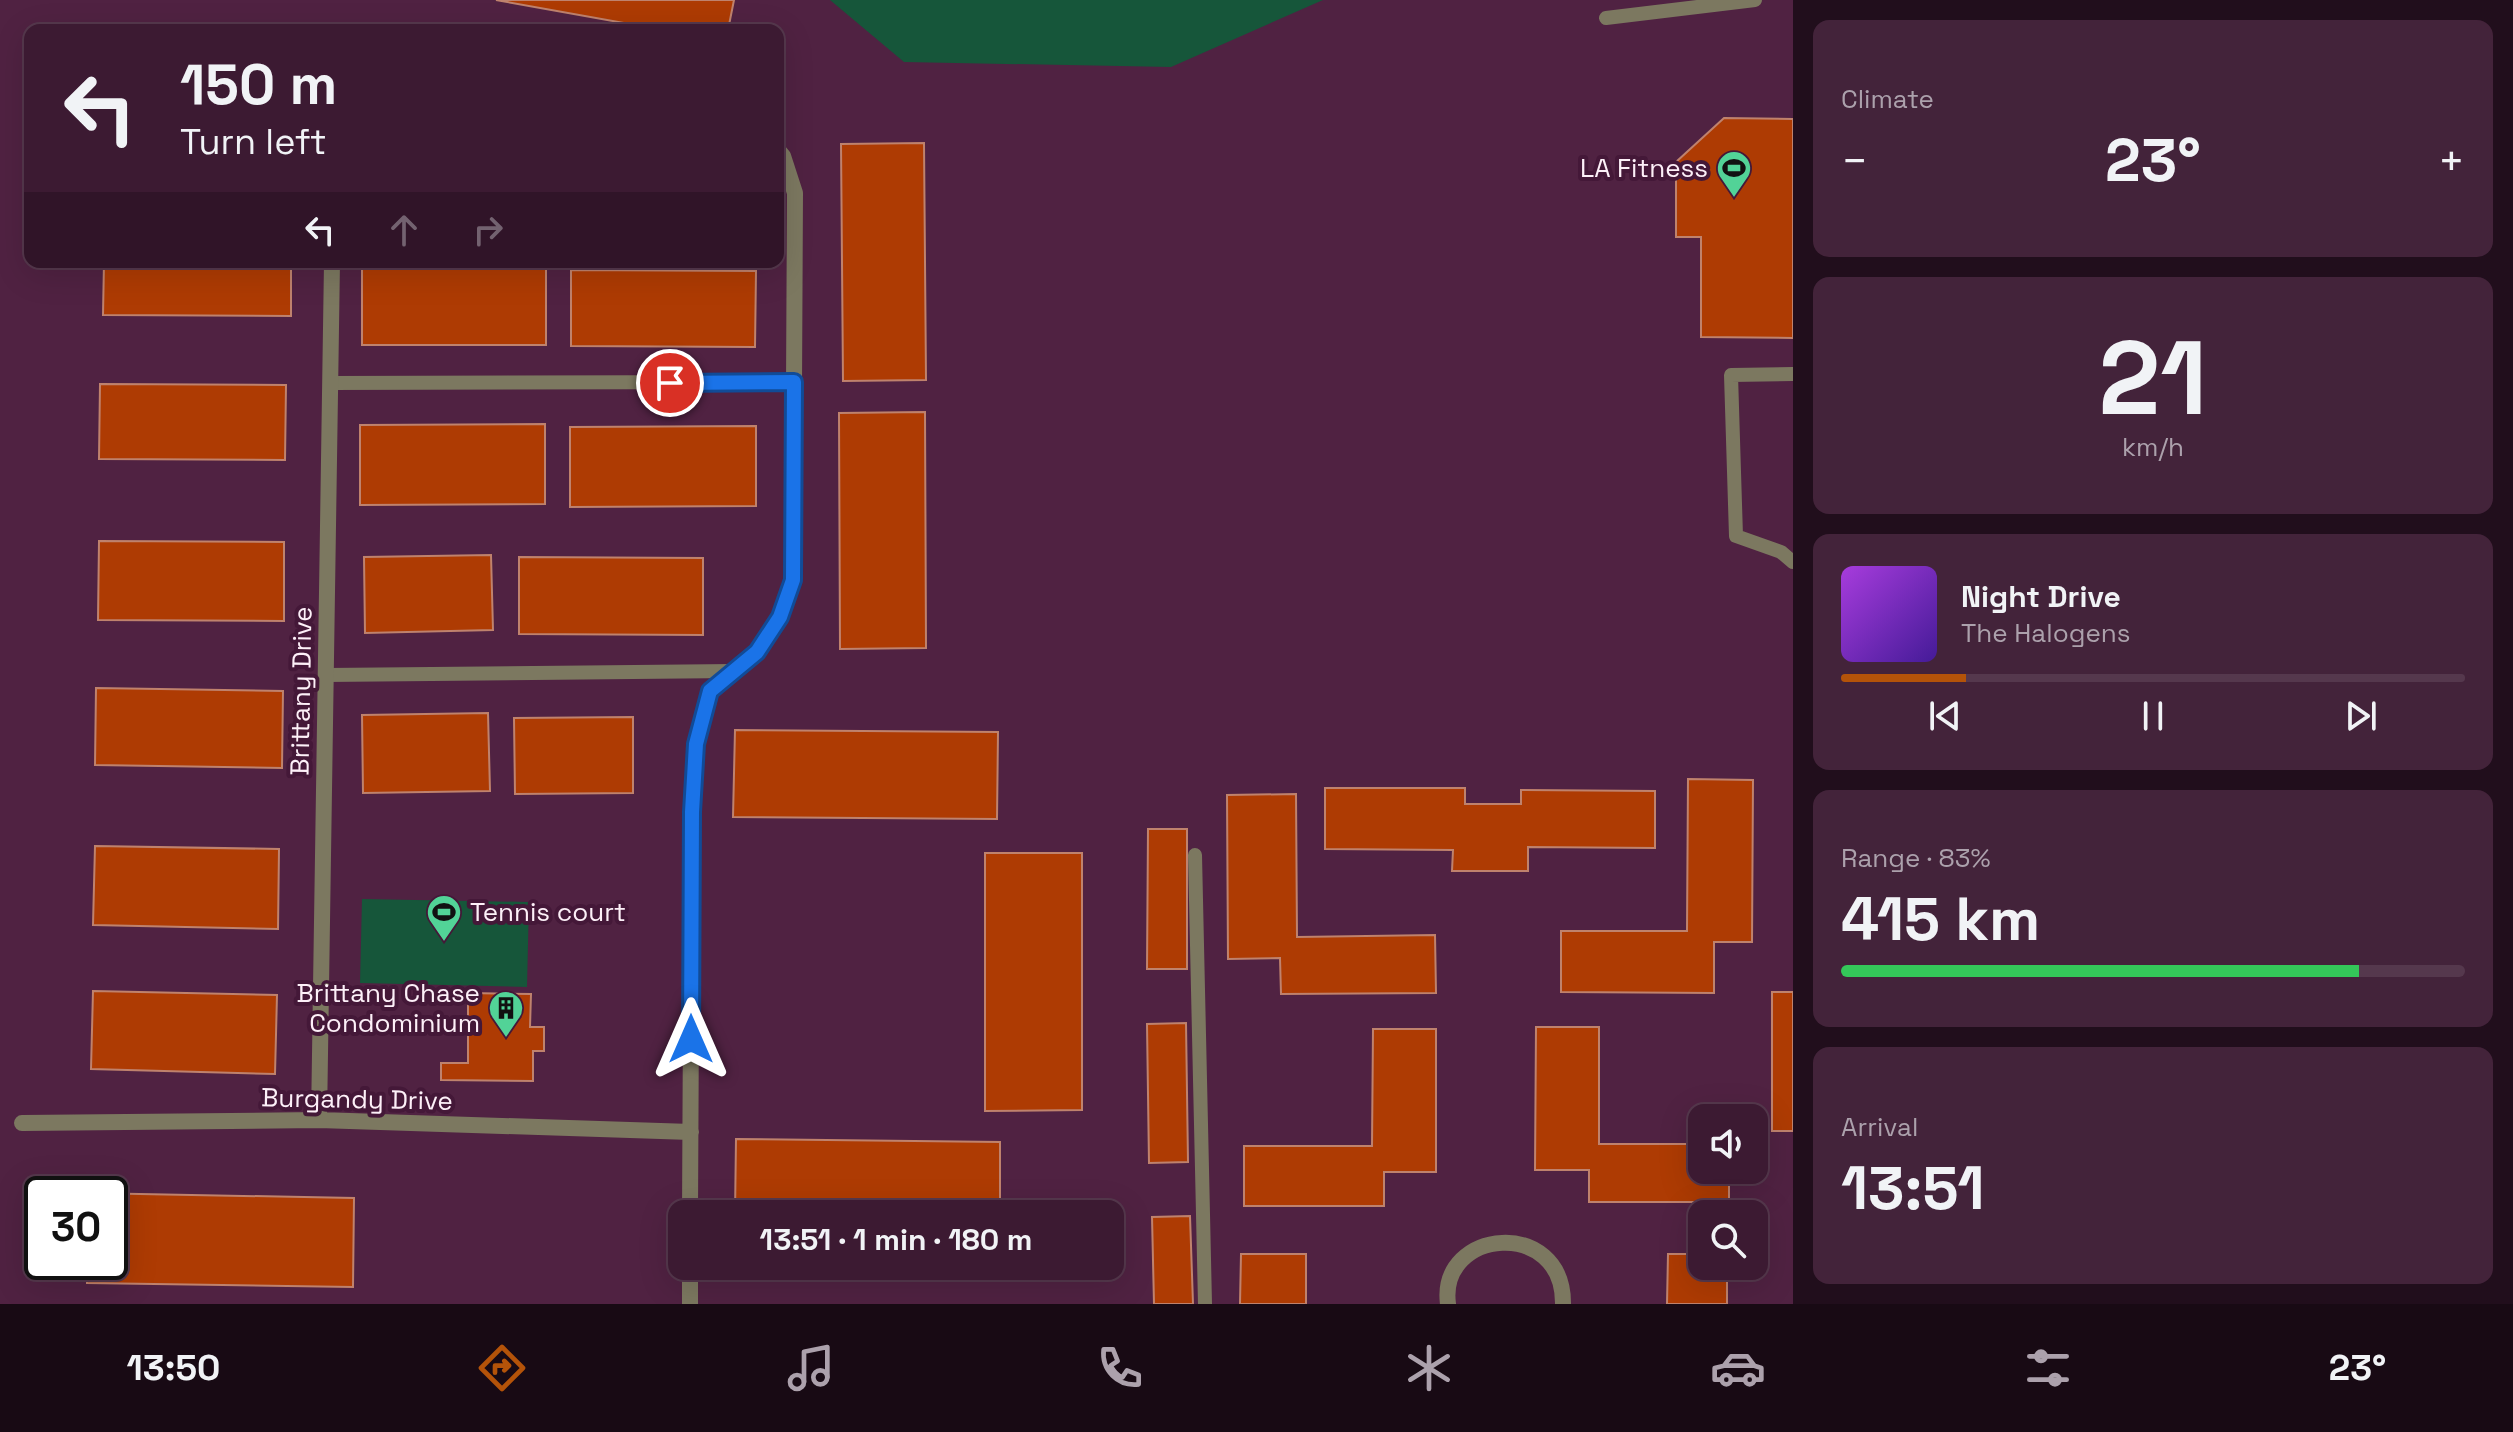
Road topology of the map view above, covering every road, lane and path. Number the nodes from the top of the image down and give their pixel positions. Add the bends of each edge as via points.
1 (1755, 0) edge
2 (1606, 18) dead end
3 (784, 159) edge
4 (332, 268) edge
5 (1793, 374) edge
6 (794, 382) junction
7 (330, 383) junction
8 (1793, 562) edge
9 (734, 671) junction
10 (326, 675) junction
11 (1195, 855) dead end
12 (319, 1120) junction
13 (22, 1123) dead end
14 (691, 1132) junction
15 (690, 1200) edge
16 (690, 1280) edge
17 (690, 1304) edge
18 (1205, 1304) edge
19 (1448, 1304) edge
20 (1563, 1304) edge

1 - 2 lane
3 - 6 street via 795,193
4 - 7 street, Brittany Drive
5 - 8 lane via 1731,375 1736,536 1781,552
6 - 7 lane
6 - 9 street via 793,580 780,617 757,652
7 - 10 street, Brittany Drive
9 - 10 lane
9 - 14 street via 710,691 696,744
10 - 12 street, Brittany Drive
11 - 18 lane
12 - 13 street, Burgandy Drive
12 - 14 street, Burgandy Drive
14 - 15 street
16 - 17 street
19 - 20 street via 1451,1278 1462,1261 1478,1248 1516,1242 1547,1259 1558,1274

